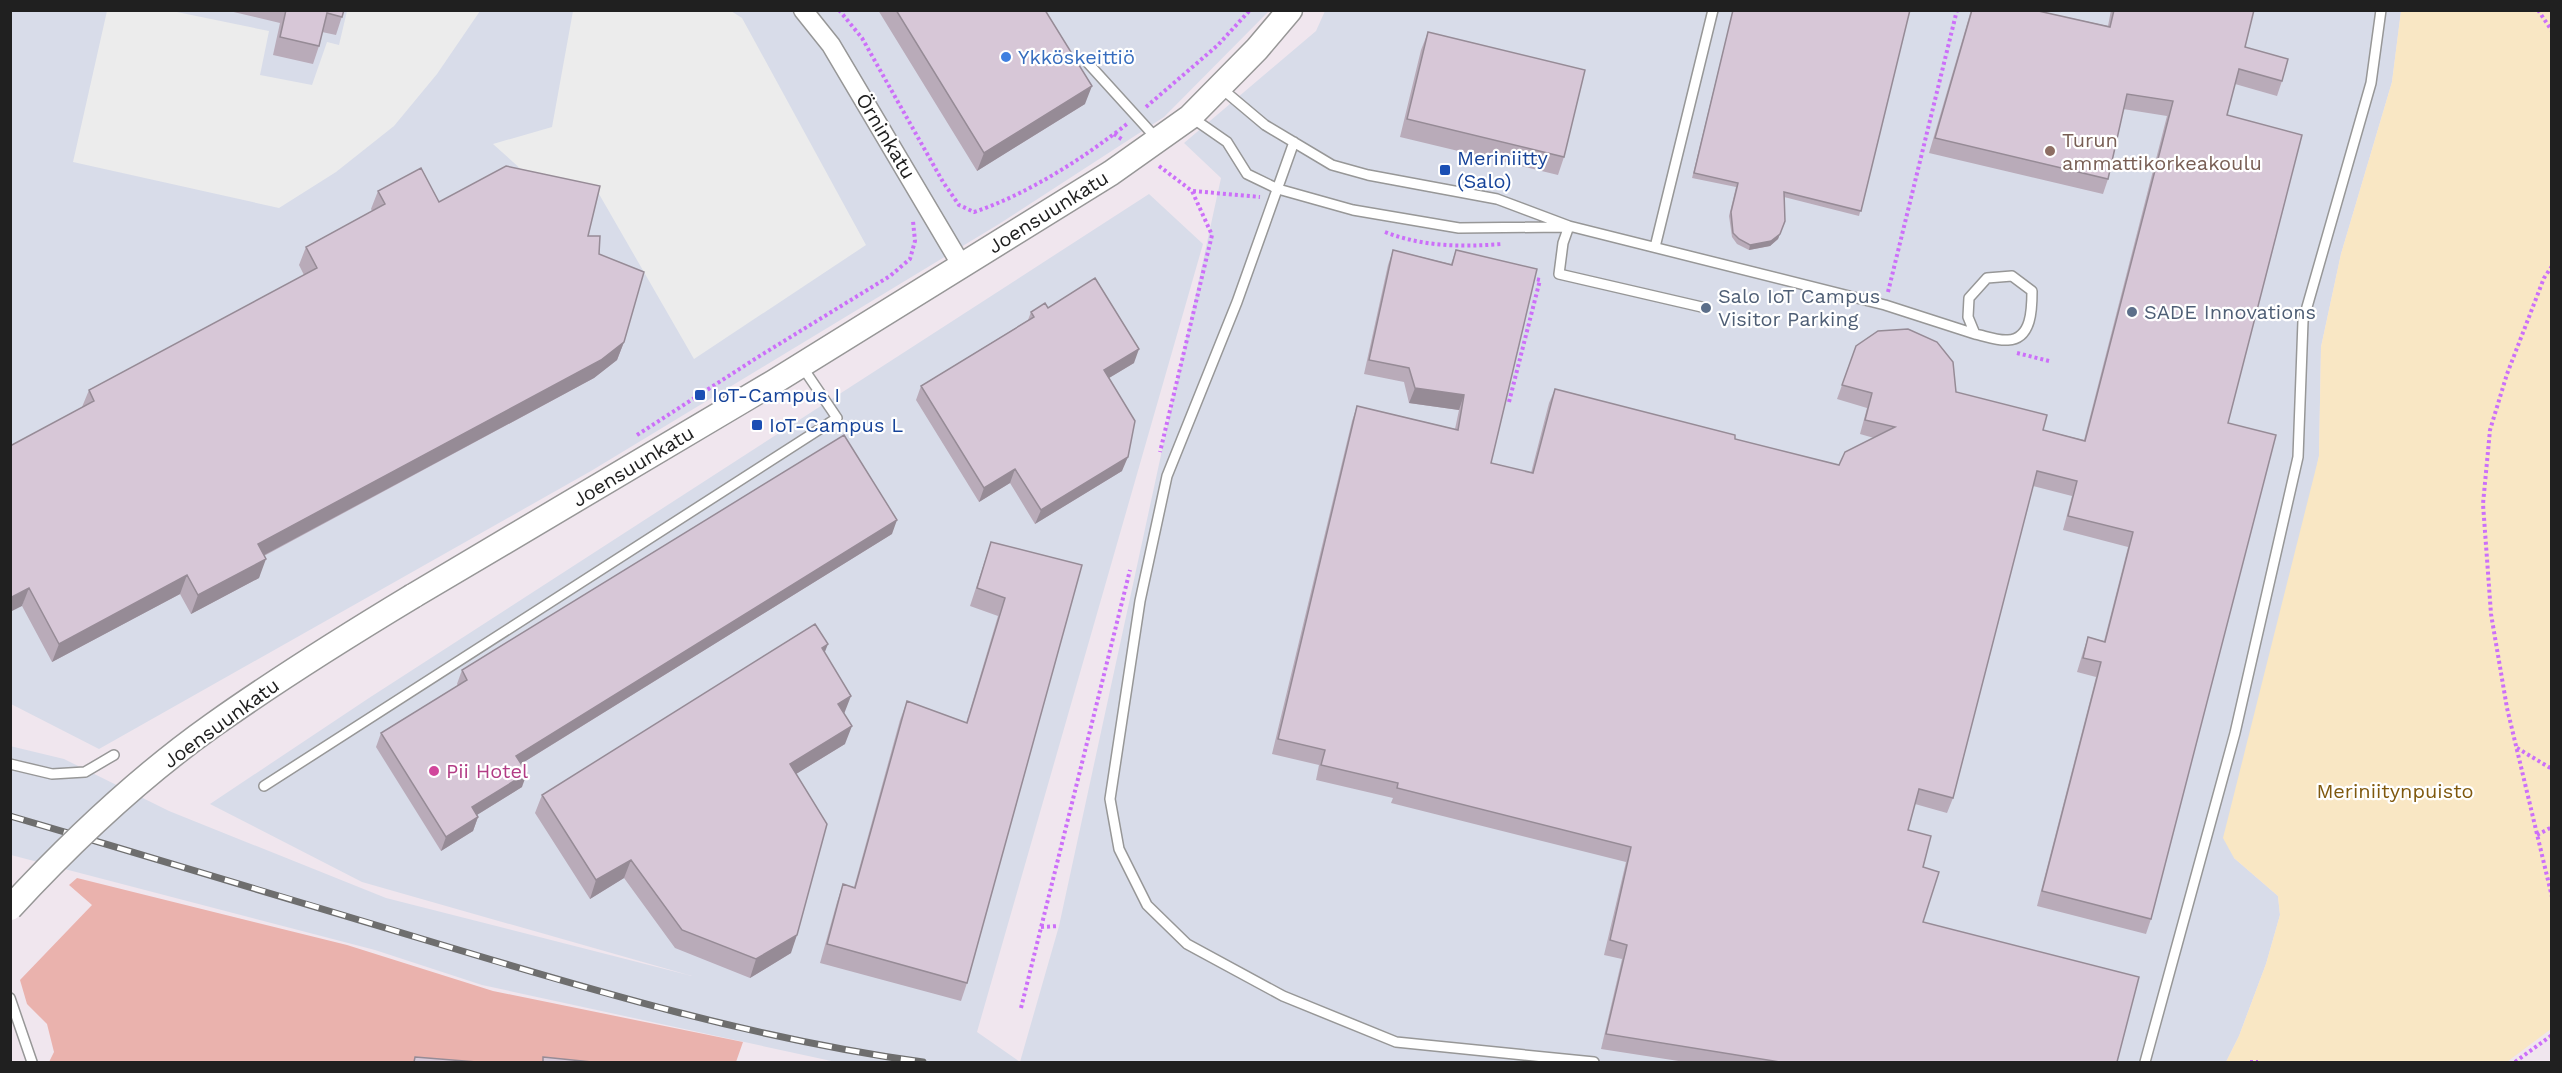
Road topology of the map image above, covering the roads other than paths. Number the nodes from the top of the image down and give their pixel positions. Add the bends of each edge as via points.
1 (803, 10) edge
2 (1290, 10) edge
3 (1713, 10) edge
4 (2381, 10) edge
5 (1087, 62) dead end
6 (1220, 87) junction
7 (1190, 117) junction
8 (1294, 142) junction
9 (1150, 147) junction
10 (1278, 189) junction
11 (1569, 226) junction
12 (1655, 246) junction
13 (962, 266) junction
14 (1706, 308) dead end
15 (1975, 334) junction
16 (801, 365) junction
17 (114, 755) dead end
18 (10, 764) edge
19 (264, 786) dead end
20 (10, 909) edge
21 (10, 998) edge
22 (33, 1062) edge
23 (1594, 1062) edge
24 (2145, 1062) edge

1 - 13 street, Örninkatu via 831,45
2 - 6 street, Joensuunkatu
3 - 12 lane
4 - 24 lane via 2371,83 2303,321 2298,457 2235,734
5 - 9 lane via 1137,116
6 - 7 street, Joensuunkatu
6 - 8 lane via 1265,125
7 - 9 street, Joensuunkatu
7 - 10 lane via 1227,142 1247,174
8 - 10 lane
8 - 11 lane via 1332,165 1497,199
9 - 13 street, Joensuunkatu
10 - 11 lane via 1353,210 1460,228
10 - 23 lane via 1167,476 1140,601 1110,799 1119,849 1147,905 1187,944 1283,996 1396,1041
11 - 12 lane
11 - 14 lane via 1559,274
12 - 15 lane via 1885,305
13 - 16 street, Joensuunkatu
15 - 15 lane via 1968,317 1969,298 1987,278 2012,276 2032,291 2032,313 2024,333 2010,341
16 - 19 lane via 837,418
16 - 20 street, Joensuunkatu, bridge via 310,658 211,726 139,784
17 - 18 lane via 85,771 52,774
21 - 22 lane

